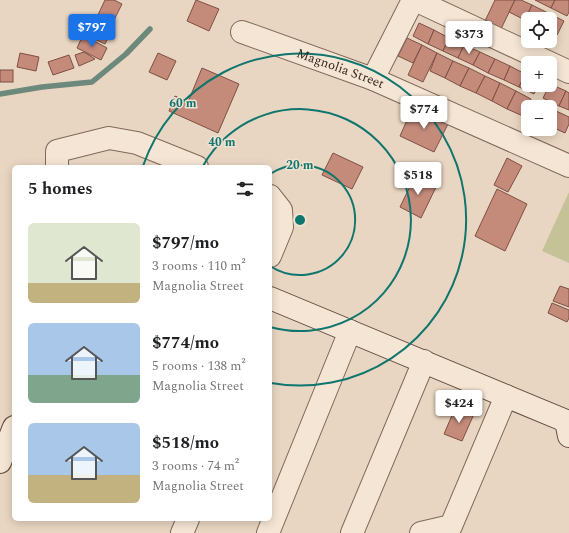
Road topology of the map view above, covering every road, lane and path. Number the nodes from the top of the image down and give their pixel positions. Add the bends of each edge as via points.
1 (414, 0) edge
2 (242, 32) dead end
3 (569, 72) edge
4 (373, 79) junction
5 (57, 165) edge
6 (192, 165) edge
7 (569, 166) edge
8 (272, 198) edge
9 (272, 251) edge
10 (272, 299) edge
11 (350, 331) junction
12 (424, 362) junction
13 (506, 396) junction
14 (12, 434) edge
15 (569, 436) edge
16 (6, 454) edge
17 (268, 533) edge
18 (352, 533) edge
19 (421, 533) edge

1 - 3 street
1 - 4 street
2 - 4 street, Magnolia Street
4 - 7 street, Magnolia Street
5 - 6 street via 57,151 109,138 138,143
8 - 9 street via 282,210 282,227
10 - 11 street
11 - 12 street
11 - 17 street
12 - 13 street
12 - 18 street
13 - 15 street via 566,420
13 - 19 street via 451,526
14 - 16 street

